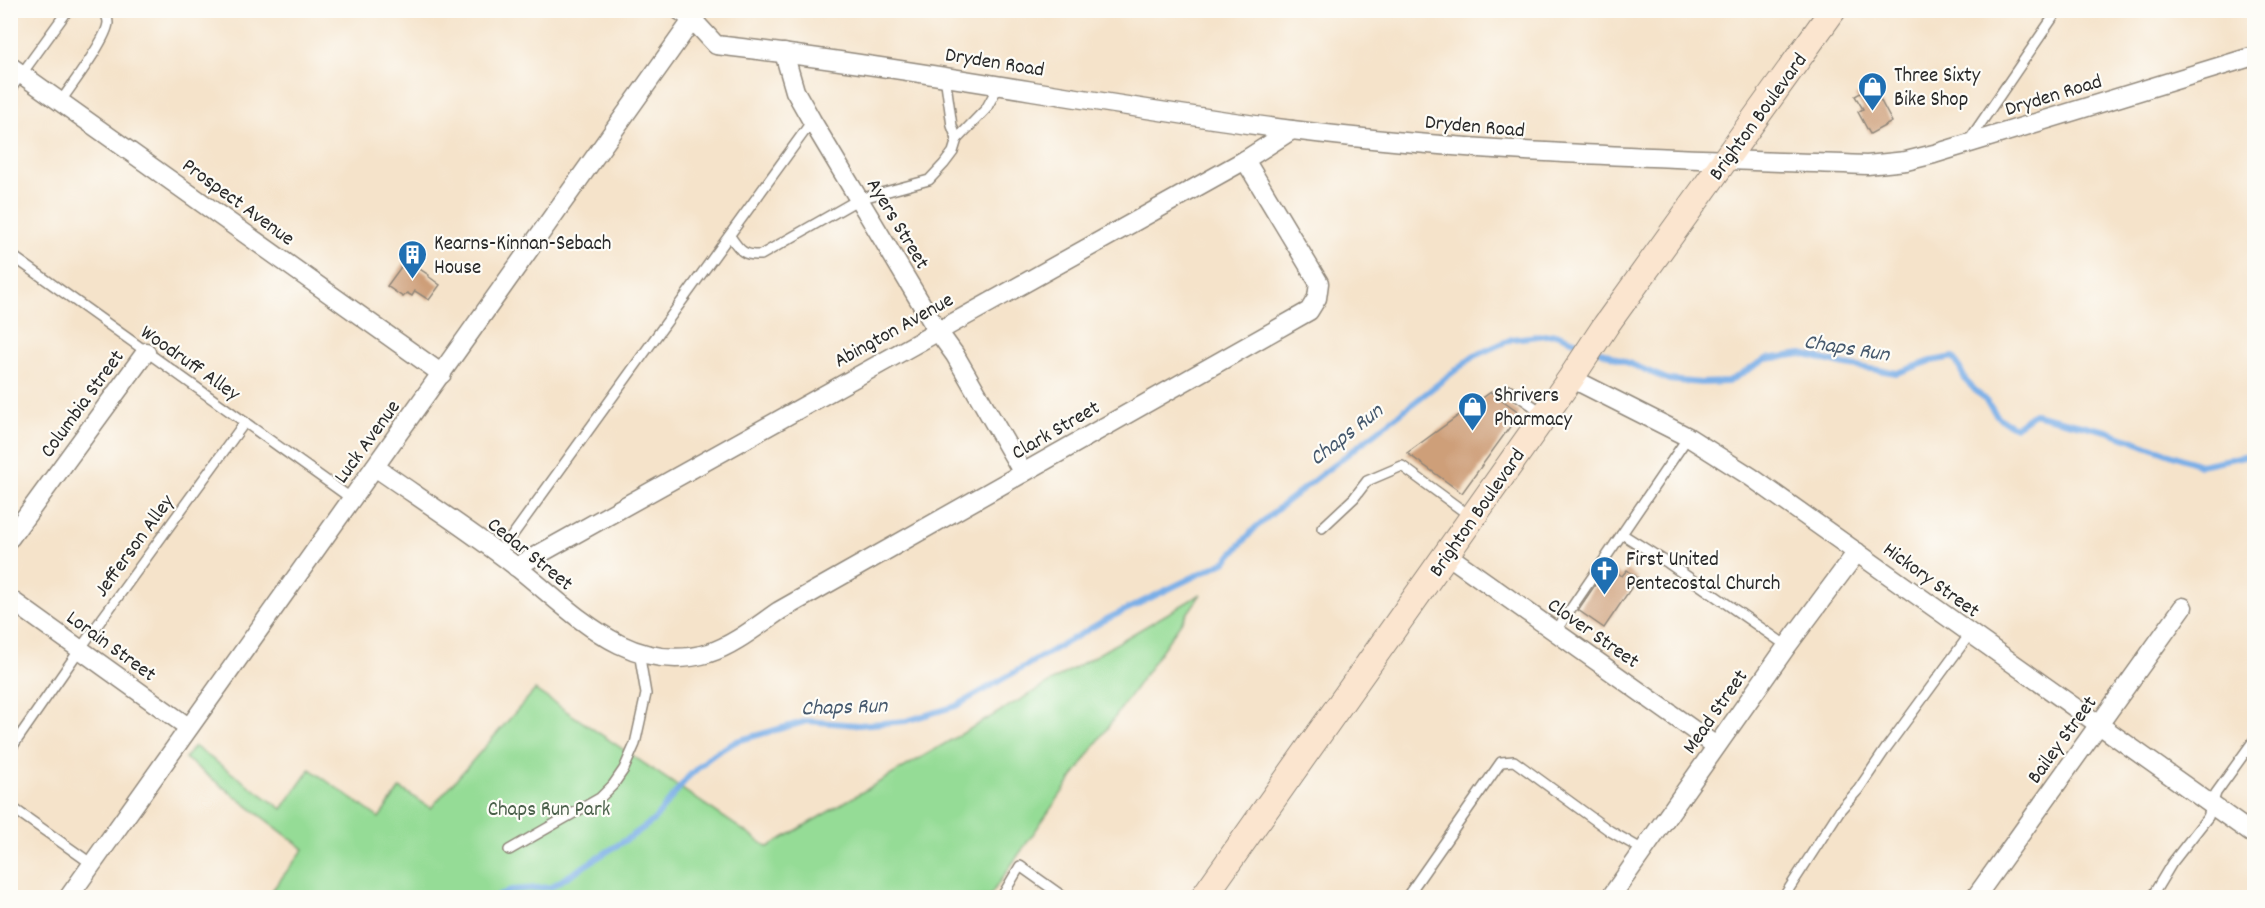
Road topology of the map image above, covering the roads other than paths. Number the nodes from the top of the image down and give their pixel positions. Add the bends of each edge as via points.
1 (68, 10) edge
2 (103, 10) edge
3 (1833, 10) edge
4 (2058, 10) edge
5 (690, 14) edge
6 (784, 53) junction
7 (2254, 56) edge
8 (16, 70) edge
9 (945, 76) junction
10 (999, 85) junction
11 (10, 90) edge
12 (61, 101) junction
13 (812, 121) junction
14 (1292, 130) junction
15 (957, 139) junction
16 (1966, 144) junction
17 (1245, 160) junction
18 (1726, 160) junction
19 (859, 199) junction
20 (730, 236) junction
21 (10, 255) edge
22 (937, 330) junction
23 (146, 352) junction
24 (1576, 370) junction
25 (442, 374) junction
26 (1510, 390) dead end
27 (1545, 414) junction
28 (245, 422) junction
29 (1688, 437) junction
30 (375, 467) junction
31 (1023, 473) junction
32 (352, 500) junction
33 (1472, 518) junction
34 (1323, 528) dead end
35 (1622, 534) junction
36 (10, 538) edge
37 (1857, 552) junction
38 (499, 554) junction
39 (1446, 554) junction
40 (516, 567) junction
41 (10, 599) edge
42 (2183, 607) dead end
43 (1555, 632) junction
44 (1970, 634) junction
45 (1787, 646) junction
46 (80, 649) junction
47 (639, 652) junction
48 (668, 657) joint
49 (2099, 724) junction
50 (188, 727) junction
51 (2254, 740) edge
52 (1716, 746) junction
53 (10, 750) edge
54 (2212, 804) junction
55 (10, 806) edge
56 (2254, 835) edge
57 (509, 850) dead end
58 (1643, 850) junction
59 (92, 864) junction
60 (68, 897) edge
61 (1001, 897) edge
62 (1065, 897) edge
63 (1203, 897) edge
64 (1406, 897) edge
65 (1610, 897) edge
66 (1783, 897) edge
67 (1975, 897) edge
68 (2151, 897) edge

1 - 8 lane
2 - 12 lane via 108,24 103,38
3 - 18 street, Brighton Boulevard
4 - 16 lane
5 - 6 street, Dryden Road via 716,45
5 - 25 street, Luck Avenue
6 - 9 street, Dryden Road
6 - 13 street, Ayers Street via 795,91
7 - 16 street, Dryden Road
8 - 11 lane
8 - 12 street, Prospect Avenue
9 - 10 street, Dryden Road
9 - 15 lane
10 - 14 street, Dryden Road
10 - 15 lane via 986,110
12 - 25 street, Prospect Avenue
13 - 19 street, Ayers Street
13 - 20 lane
14 - 17 street, Abington Avenue
14 - 18 street, Dryden Road via 1518,152
15 - 19 lane via 953,152 928,180
16 - 18 street, Dryden Road via 1906,161 1866,165
17 - 22 street, Abington Avenue
17 - 31 street, Clark Street via 1319,283 1317,298 1309,311
18 - 24 street, Brighton Boulevard
19 - 20 lane via 761,255 749,256 738,249
19 - 22 street, Ayers Street
20 - 38 lane
21 - 23 lane, Woodruff Alley
22 - 31 street, Ayers Street
22 - 40 street, Abington Avenue
23 - 28 lane, Woodruff Alley
23 - 36 street, Columbia Street
24 - 27 street, Brighton Boulevard
24 - 29 street, Hickory Street
25 - 30 street, Luck Avenue
26 - 27 lane
27 - 33 street, Brighton Boulevard
28 - 32 lane, Woodruff Alley
28 - 46 lane, Jefferson Alley
29 - 35 lane
29 - 37 street, Hickory Street
30 - 32 street, Luck Avenue
30 - 38 street, Cedar Street
31 - 48 street, Clark Street via 779,610 726,646 688,657
32 - 50 street, Luck Avenue
33 - 34 lane via 1402,466 1367,481
33 - 39 street, Brighton Boulevard
35 - 43 lane
35 - 45 lane
37 - 44 street, Hickory Street
37 - 45 street, Mead Street
38 - 40 street, Cedar Street
39 - 43 street, Clover Street
39 - 63 street, Brighton Boulevard
40 - 47 street, Cedar Street via 603,636
41 - 46 street, Lorain Street
42 - 49 street, Bailey Street
43 - 52 street, Clover Street
44 - 49 street, Hickory Street
44 - 66 lane via 1840,810
45 - 52 street, Mead Street
46 - 50 street, Lorain Street
46 - 53 lane, Jefferson Alley
47 - 48 street, Cedar Street
47 - 57 lane via 646,694 635,744 624,769 600,798
49 - 54 street, Hickory Street
49 - 67 street, Bailey Street
50 - 59 street, Luck Avenue
51 - 54 lane
52 - 58 street, Mead Street
54 - 56 street, Hickory Street
54 - 68 lane via 2208,817
55 - 59 lane
58 - 64 lane via 1610,831 1514,761 1501,762
58 - 65 street, Mead Street
59 - 60 street, Luck Avenue
61 - 62 lane via 1020,866

